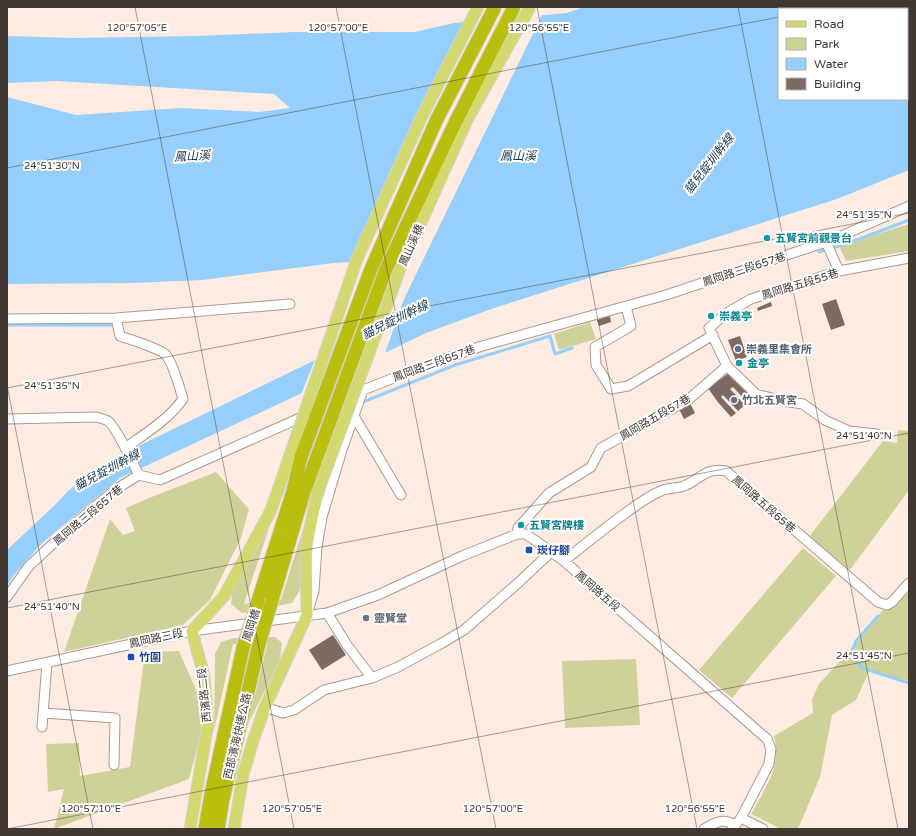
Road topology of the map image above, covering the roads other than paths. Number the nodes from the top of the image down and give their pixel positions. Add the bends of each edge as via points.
1 (478, 7) edge
2 (495, 7) edge
3 (514, 7) edge
4 (530, 7) edge
5 (909, 206) edge
6 (826, 242) junction
7 (909, 258) edge
8 (839, 271) junction
9 (290, 304) dead end
10 (626, 306) junction
11 (116, 318) junction
12 (7, 319) edge
13 (713, 335) junction
14 (727, 366) junction
15 (363, 390) junction
16 (354, 416) junction
17 (7, 418) edge
18 (877, 434) dead end
19 (125, 448) junction
20 (139, 476) junction
21 (305, 492) junction
22 (401, 495) dead end
23 (517, 534) junction
24 (552, 552) junction
25 (564, 561) junction
26 (909, 583) edge
27 (7, 597) edge
28 (327, 613) junction
29 (307, 615) junction
30 (192, 631) junction
31 (259, 644) joint
32 (243, 648) joint
33 (47, 663) junction
34 (7, 672) edge
35 (372, 678) junction
36 (265, 707) junction
37 (43, 713) junction
38 (42, 727) dead end
39 (114, 765) dead end
40 (736, 824) edge
41 (190, 829) edge
42 (205, 829) edge
43 (218, 829) edge
44 (234, 829) edge
45 (704, 829) edge
46 (763, 829) edge

1 - 30 main road, bridge via 423,114 357,259 270,512 224,596
2 - 21 highway, bridge via 436,121 371,269 302,457
3 - 21 highway, 鳳山溪橋, bridge via 455,123 386,269
4 - 21 main road, 鳳山溪橋, bridge via 468,118 400,269
5 - 6 street, 鳳岡路三段657巷
6 - 8 street
6 - 10 street, 鳳岡路三段657巷
7 - 8 street, 鳳岡路五段55巷
8 - 13 street, 鳳岡路五段55巷 via 751,299 727,313 709,328
9 - 11 street
10 - 13 street via 630,326 595,348 596,365 611,389 628,386
10 - 15 street, 鳳岡路三段657巷 via 482,346
11 - 12 street
11 - 19 street via 120,336 166,355 174,370 183,399 162,420
13 - 14 street
14 - 18 street via 756,394 783,402 803,404 825,420 849,431
14 - 23 street, 鳳岡路五段57巷 via 688,400 601,448 591,467 549,493 518,528
15 - 16 street
15 - 20 street, 鳳岡路三段657巷 via 160,480
16 - 22 street
16 - 29 street via 322,517 314,591
17 - 19 street via 103,418 109,422
19 - 20 street
20 - 27 street, 鳳岡路三段657巷 via 116,489 66,532 29,566
21 - 29 main road
21 - 31 highway, 鳳岡橋, bridge
21 - 32 highway, 鳳岡橋, bridge via 258,601
23 - 24 street, 鳳岡路五段 via 526,534
23 - 28 street via 378,595
24 - 25 street, 鳳岡路五段
24 - 35 street via 464,630 398,667
25 - 26 street, 鳳岡路五段65巷 via 639,503 663,491 684,486 703,474 718,470 726,471 878,602 887,605 892,602
25 - 40 street, 鳳岡路五段 via 767,740 771,749 769,764
28 - 29 street
28 - 35 street
29 - 30 street, 鳳岡路三段
29 - 36 main road
30 - 33 street, 鳳岡路三段
30 - 41 main road, 西濱路二段 via 204,676 208,724
31 - 43 highway, 西部濱海快速公路
32 - 42 highway, 西部濱海快速公路
33 - 34 street, 鳳岡路三段
33 - 37 street
35 - 36 street via 324,690 294,710 283,713
36 - 44 main road via 243,775
37 - 38 street
37 - 39 street via 115,718
40 - 45 street via 726,821 715,822
40 - 46 street

